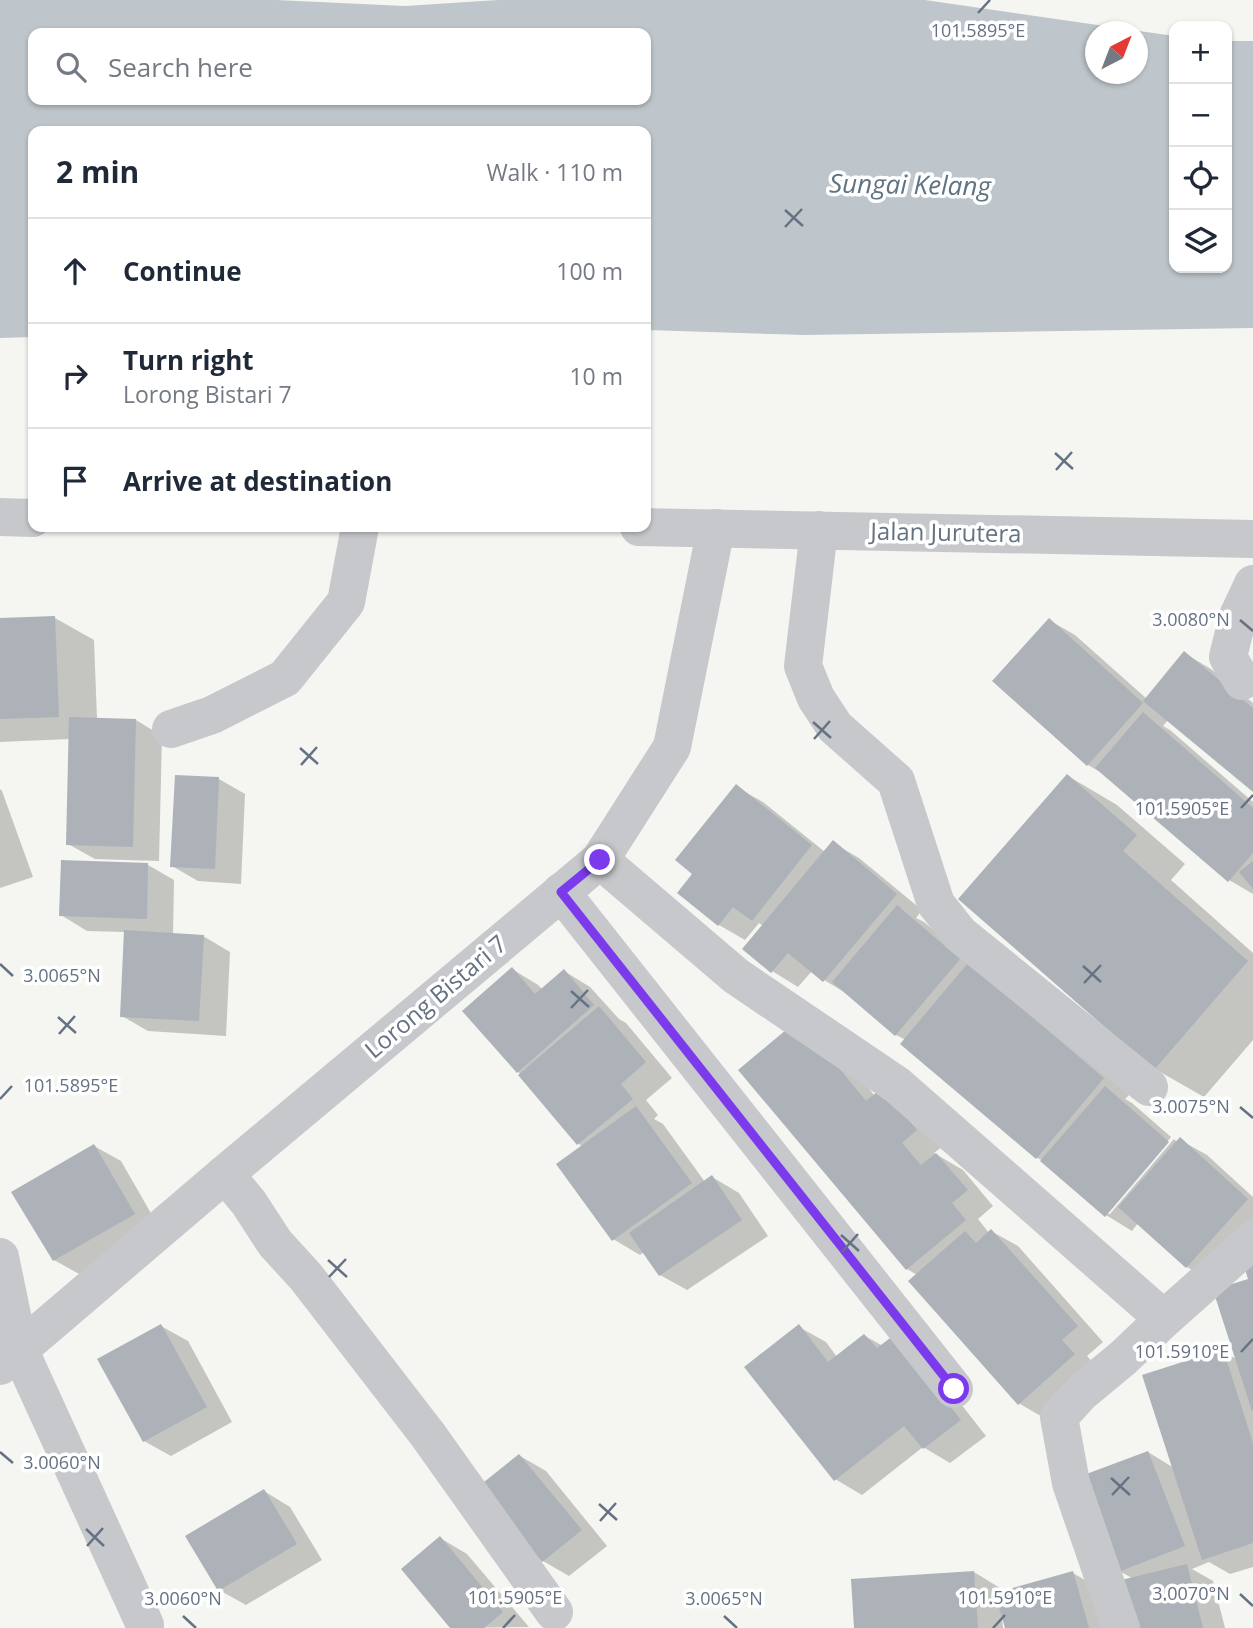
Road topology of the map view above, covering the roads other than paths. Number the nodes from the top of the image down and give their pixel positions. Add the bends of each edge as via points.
1 (0, 517) edge
2 (28, 518) edge
3 (651, 527) edge
4 (716, 528) junction
5 (819, 530) junction
6 (359, 532) edge
7 (1253, 539) edge
8 (1253, 584) edge
9 (1242, 681) dead end
10 (170, 729) dead end
11 (600, 860) junction
12 (561, 892) junction
13 (1149, 1087) dead end
14 (225, 1174) junction
15 (1253, 1240) edge
16 (0, 1257) edge
17 (1164, 1319) junction
18 (10, 1357) edge
19 (954, 1389) dead end
20 (554, 1612) dead end
21 (145, 1625) dead end
22 (1121, 1628) edge

1 - 2 street
3 - 4 street, Jalan Jurutera
4 - 5 street, Jalan Jurutera
4 - 11 street, Lorong Bistari 7 via 672,747
5 - 7 street, Jalan Jurutera
5 - 13 street via 803,666 835,727 896,781 936,904 960,934
6 - 10 street via 345,602 285,678 212,715
8 - 9 street via 1238,616 1228,657
11 - 12 street, Lorong Bistari 7
11 - 17 street via 736,976 897,1085
12 - 14 street, Lorong Bistari 7
12 - 19 street
14 - 18 street, Lorong Bistari 7
14 - 20 street via 428,1435
15 - 17 street
16 - 18 street
17 - 22 street via 1059,1418 1071,1483
18 - 21 street

